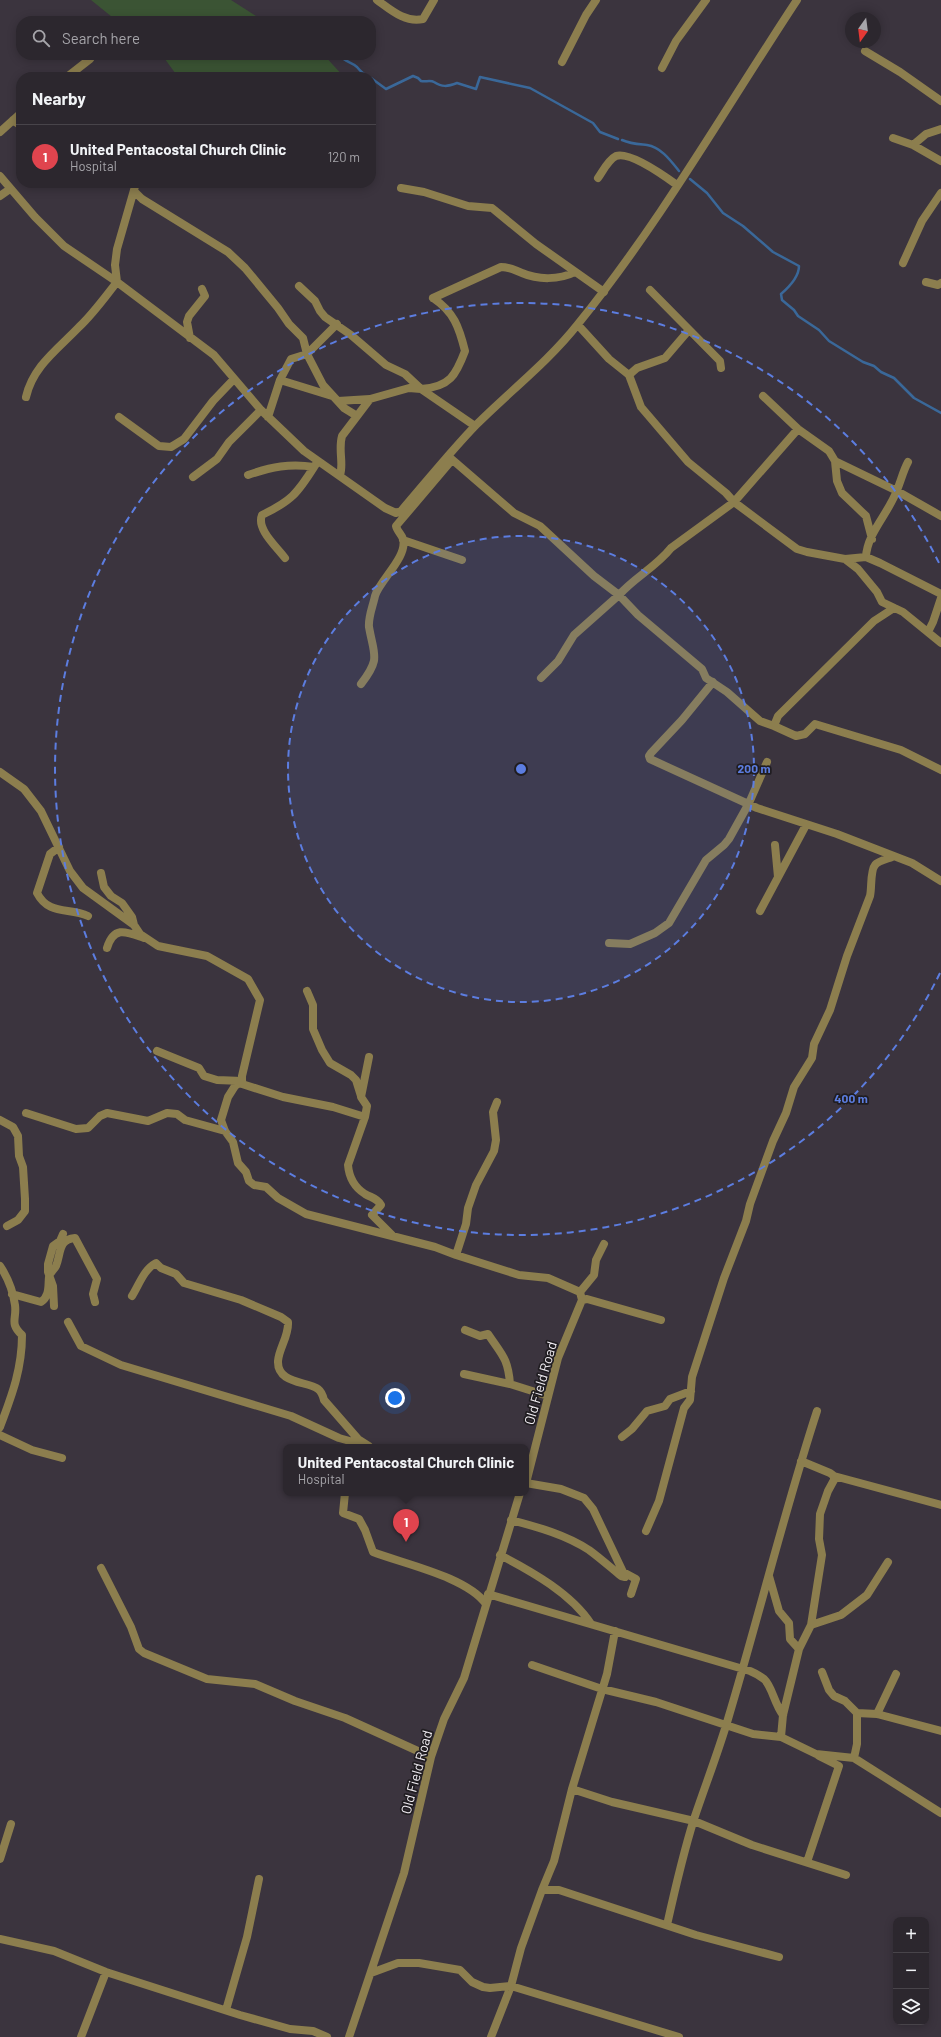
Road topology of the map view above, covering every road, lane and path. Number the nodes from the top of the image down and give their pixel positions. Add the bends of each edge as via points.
1 (377, 0) edge
2 (434, 0) edge
3 (596, 0) edge
4 (706, 0) edge
5 (797, 0) edge
6 (865, 51) dead end
7 (89, 60) edge
8 (562, 62) dead end
9 (662, 68) dead end
10 (74, 72) edge
11 (941, 101) edge
12 (16, 117) edge
13 (13, 120) junction
14 (16, 122) edge
15 (941, 129) edge
16 (0, 132) edge
17 (893, 138) dead end
18 (913, 145) junction
19 (941, 161) edge
20 (0, 176) edge
21 (598, 178) dead end
22 (677, 185) junction
23 (135, 188) edge
24 (400, 188) dead end
25 (10, 189) junction
26 (134, 192) junction
27 (941, 193) edge
28 (0, 196) edge
29 (903, 263) dead end
30 (575, 272) junction
31 (117, 282) junction
32 (926, 282) dead end
33 (941, 283) edge
34 (299, 286) dead end
35 (202, 289) dead end
36 (650, 290) dead end
37 (604, 292) junction
38 (337, 324) junction
39 (578, 325) junction
40 (689, 330) junction
41 (190, 338) junction
42 (307, 354) junction
43 (721, 368) dead end
44 (629, 374) junction
45 (234, 379) junction
46 (280, 380) junction
47 (421, 389) junction
48 (763, 396) dead end
49 (26, 397) dead end
50 (335, 399) junction
51 (370, 399) junction
52 (261, 410) junction
53 (119, 416) dead end
54 (357, 416) junction
55 (268, 417) junction
56 (475, 426) junction
57 (798, 429) junction
58 (450, 458) junction
59 (835, 461) junction
60 (908, 462) dead end
61 (316, 464) junction
62 (248, 475) dead end
63 (340, 475) junction
64 (193, 477) dead end
65 (897, 491) junction
66 (734, 502) junction
67 (941, 516) edge
68 (872, 539) junction
69 (403, 540) junction
70 (866, 557) junction
71 (285, 558) dead end
72 (845, 559) junction
73 (462, 560) dead end
74 (941, 594) edge
75 (619, 595) junction
76 (941, 598) edge
77 (894, 608) junction
78 (928, 632) junction
79 (941, 643) edge
80 (541, 678) dead end
81 (713, 682) junction
82 (360, 684) dead end
83 (774, 726) junction
84 (767, 762) dead end
85 (941, 770) edge
86 (0, 772) edge
87 (748, 803) junction
88 (806, 824) junction
89 (776, 845) dead end
90 (59, 847) junction
91 (892, 857) junction
92 (101, 873) dead end
93 (778, 877) junction
94 (941, 881) edge
95 (760, 911) dead end
96 (88, 916) dead end
97 (134, 925) junction
98 (147, 940) junction
99 (609, 943) dead end
100 (107, 948) dead end
101 (307, 991) dead end
102 (157, 1051) dead end
103 (369, 1057) dead end
104 (242, 1081) junction
105 (361, 1097) junction
106 (497, 1102) dead end
107 (26, 1113) dead end
108 (365, 1117) junction
109 (0, 1120) edge
110 (225, 1131) junction
111 (7, 1226) dead end
112 (63, 1234) dead end
113 (392, 1235) junction
114 (604, 1244) dead end
115 (456, 1255) junction
116 (0, 1266) edge
117 (49, 1275) junction
118 (12, 1294) junction
119 (132, 1296) dead end
120 (581, 1296) junction
121 (95, 1302) dead end
122 (54, 1306) dead end
123 (661, 1320) dead end
124 (68, 1322) dead end
125 (465, 1330) dead end
126 (464, 1374) dead end
127 (510, 1384) junction
128 (691, 1391) junction
129 (548, 1396) junction
130 (817, 1411) dead end
131 (0, 1427) edge
132 (0, 1435) edge
133 (622, 1437) dead end
134 (351, 1444) edge
135 (366, 1444) edge
136 (62, 1458) dead end
137 (801, 1461) junction
138 (529, 1471) edge
139 (834, 1476) junction
140 (529, 1484) edge
141 (345, 1496) edge
142 (518, 1496) edge
143 (941, 1505) edge
144 (511, 1520) junction
145 (646, 1531) dead end
146 (500, 1556) junction
147 (888, 1562) dead end
148 (101, 1568) dead end
149 (769, 1576) junction
150 (636, 1579) junction
151 (488, 1594) junction
152 (631, 1594) dead end
153 (486, 1604) junction
154 (591, 1624) junction
155 (811, 1625) junction
156 (615, 1631) junction
157 (798, 1649) junction
158 (532, 1665) dead end
159 (742, 1668) junction
160 (822, 1672) dead end
161 (896, 1674) dead end
162 (602, 1689) junction
163 (857, 1713) junction
164 (878, 1714) junction
165 (783, 1715) junction
166 (726, 1726) junction
167 (941, 1731) edge
168 (780, 1738) junction
169 (816, 1754) junction
170 (430, 1757) junction
171 (854, 1758) junction
172 (572, 1789) junction
173 (941, 1813) edge
174 (694, 1821) junction
175 (10, 1824) dead end
176 (0, 1859) edge
177 (808, 1862) junction
178 (846, 1875) dead end
179 (259, 1879) dead end
180 (542, 1890) junction
181 (667, 1925) junction
182 (0, 1939) edge
183 (779, 1957) dead end
184 (106, 1972) junction
185 (371, 1973) junction
186 (511, 1986) junction
187 (226, 2010) junction
188 (81, 2037) edge
189 (327, 2037) edge
190 (350, 2037) edge
191 (491, 2037) edge
192 (679, 2037) edge

1 - 2 street via 397,14 413,21 423,19
3 - 8 street
4 - 9 street via 676,41
5 - 22 street
6 - 11 street
7 - 10 street
12 - 13 street
13 - 14 street
13 - 16 street
15 - 18 street via 926,134
17 - 18 street
18 - 19 street
20 - 25 street
21 - 22 street via 616,156 624,156 648,166
22 - 37 street via 644,238
23 - 26 street
24 - 30 street via 424,192 468,206 492,208
25 - 28 street
25 - 31 street via 64,246
26 - 31 street via 118,249 115,265
26 - 42 street via 236,258 303,338
27 - 29 street via 922,221
30 - 37 street
30 - 47 street via 544,278 501,267 433,298 445,306 455,319 465,351 454,377 440,385
31 - 41 street
31 - 49 street via 80,327 38,369
32 - 33 street via 938,285
34 - 38 street via 315,301 320,311
35 - 41 street via 206,296 189,316
36 - 40 street
37 - 39 street
38 - 42 street
38 - 47 street via 386,365 406,374
39 - 44 street via 609,359
39 - 56 street via 551,356 524,378
40 - 43 street via 720,361
40 - 44 street via 665,358 637,368
41 - 45 street via 214,355
42 - 46 street via 291,359
42 - 50 street via 323,385
44 - 66 street via 641,407 695,470
45 - 52 street
45 - 53 street via 213,401 184,439 171,447 159,446
46 - 50 street
46 - 55 street
47 - 51 street via 409,388
47 - 56 street
48 - 57 street
50 - 51 street
50 - 54 street
51 - 54 street
52 - 55 street
52 - 64 street via 228,442 217,459
54 - 63 street via 342,436
55 - 61 street
56 - 58 street
57 - 59 street via 829,451
57 - 66 street
58 - 63 street via 396,513
58 - 69 street via 396,526
58 - 75 street via 514,513 540,526 594,576
59 - 65 street
59 - 68 street via 837,481 842,493 866,516
60 - 65 street via 902,472
61 - 62 street via 272,467
61 - 63 street
61 - 71 street via 290,500 262,515 260,519 269,538
65 - 67 street
65 - 68 street
66 - 72 street via 797,548
66 - 75 street via 671,548 664,558
68 - 70 street
69 - 73 street
69 - 82 street via 400,555 377,589 369,618 375,660
70 - 72 street
70 - 74 street
72 - 77 street via 858,569 882,602
75 - 80 street via 574,635 558,661
75 - 81 street via 638,615 702,669 706,678
76 - 78 street
77 - 78 street
77 - 83 street via 883,614 860,635 778,716
78 - 79 street
81 - 83 street via 760,721
81 - 87 street via 649,756 655,762
83 - 85 street via 796,736 805,734 815,724 900,750
84 - 87 street
86 - 90 street via 24,789 41,811
87 - 88 street
87 - 99 street via 724,845 706,860 669,923 655,933 630,944
88 - 91 street
88 - 93 street
89 - 93 street
90 - 96 street via 50,854 37,893 42,902 52,908
90 - 97 street via 70,871 83,888
91 - 94 street via 919,866
91 - 128 street via 875,864 872,871 870,896 830,1010 814,1044 812,1058 794,1087 750,1204 692,1377
92 - 97 street via 104,887 111,896 122,903 132,917
93 - 95 street
97 - 98 street
98 - 100 street via 118,932 109,939
98 - 104 street via 158,946 208,956 248,979 260,1000
101 - 105 street via 313,1004 313,1029 322,1050 330,1063 356,1080
102 - 104 street via 199,1068 204,1076 217,1080
103 - 105 street
104 - 108 street via 242,1084 283,1097 333,1107
104 - 110 street via 235,1086 224,1107 221,1120
105 - 108 street via 367,1106
106 - 115 street via 493,1112 496,1140 494,1151 476,1185
107 - 110 street via 76,1129 88,1128 107,1113 148,1121 167,1113 177,1114 186,1120
108 - 113 street via 348,1165 349,1173 357,1187 378,1200 381,1205 372,1215 373,1218 385,1226
109 - 111 street via 13,1127 18,1136 19,1156 23,1167 25,1211 18,1220
110 - 113 street via 233,1142 238,1163 254,1185 266,1187 278,1198 306,1214
112 - 117 street via 51,1252
113 - 115 street
114 - 120 street, Old Field Road via 596,1260 594,1275
115 - 120 street via 519,1275 548,1278
116 - 118 street via 9,1281
117 - 118 street via 49,1288 41,1302
117 - 121 street via 55,1266 60,1248 69,1238 75,1238 96,1276 93,1294
117 - 122 street via 53,1286
118 - 131 street via 15,1329 22,1335 22,1347 17,1382
119 - 135 street via 150,1266 156,1263 160,1268 176,1274 184,1283 241,1300 281,1317 288,1322 278,1362 282,1372 286,1377 318,1388 324,1400 358,1439
120 - 123 street
120 - 129 street, Old Field Road via 558,1358
124 - 134 street via 81,1346 121,1365 291,1416
125 - 127 street via 480,1336 488,1334 504,1355
126 - 127 street
127 - 129 street
128 - 133 street via 670,1399 665,1406 647,1411
128 - 145 street via 659,1501
129 - 138 street, Old Field Road
130 - 137 street
132 - 136 street via 32,1450
137 - 139 street
137 - 149 street via 780,1529
139 - 143 street
139 - 155 street via 820,1514 819,1539 822,1555
140 - 150 street via 561,1489 584,1498 593,1509 623,1572
141 - 153 street via 343,1513 358,1519 366,1530 373,1552 462,1585 479,1594
142 - 144 street, Old Field Road
144 - 146 street, Old Field Road
144 - 150 street via 565,1537 589,1550 621,1576
146 - 151 street, Old Field Road
146 - 154 street via 526,1569 565,1596
147 - 155 street via 867,1595 841,1615
148 - 170 street via 131,1627 139,1649 144,1653 207,1679 256,1684 289,1699 345,1718
149 - 157 street via 778,1611 789,1623 790,1639
149 - 159 street
150 - 152 street
151 - 153 street, Old Field Road
151 - 154 street
153 - 170 street, Old Field Road via 464,1678 444,1719
154 - 156 street
155 - 157 street
156 - 159 street
156 - 162 street
157 - 165 street
158 - 162 street
159 - 165 street via 764,1679
159 - 166 street
160 - 163 street via 834,1696 845,1701
161 - 164 street
162 - 166 street via 656,1702
162 - 172 street
163 - 164 street
163 - 171 street
164 - 167 street
165 - 168 street
166 - 168 street
166 - 174 street
168 - 169 street
169 - 171 street
169 - 177 street via 839,1766
170 - 185 street, Old Field Road via 404,1873
171 - 173 street
172 - 174 street via 612,1802
172 - 180 street via 554,1861
174 - 177 street via 752,1845
174 - 181 street via 677,1877
175 - 176 street
177 - 178 street
179 - 187 street via 247,1937
180 - 181 street via 559,1890
180 - 186 street via 521,1948
181 - 183 street via 732,1946
182 - 184 street via 54,1951
184 - 187 street
184 - 188 street
185 - 186 street via 398,1963 419,1962 460,1970 472,1982 483,1987
185 - 190 street, Old Field Road
186 - 191 street
186 - 192 street
187 - 189 street via 290,2029 313,2031

